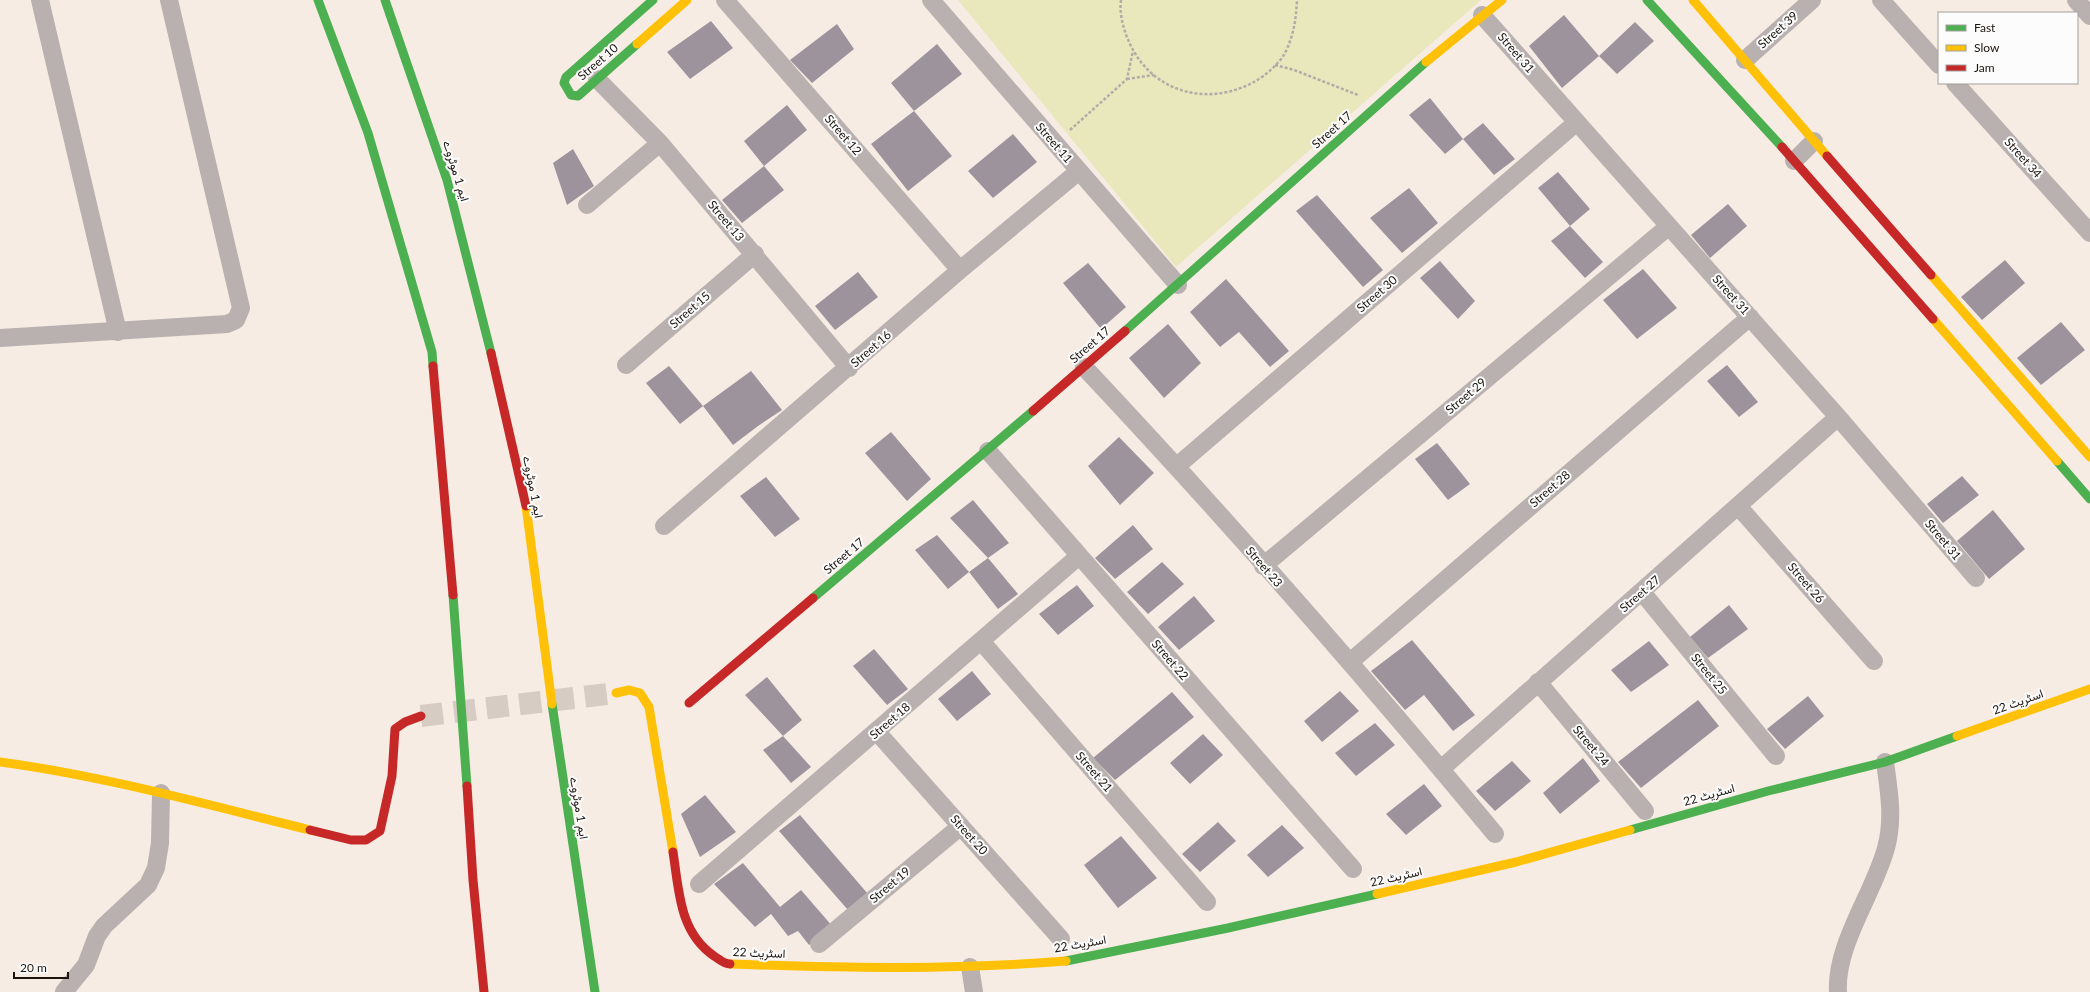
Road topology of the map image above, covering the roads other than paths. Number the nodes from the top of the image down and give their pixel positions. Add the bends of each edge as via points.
1 (40, 0) edge
2 (169, 0) edge
3 (318, 0) edge
4 (385, 0) edge
5 (652, 0) edge
6 (687, 0) edge
7 (725, 0) edge
8 (931, 0) edge
9 (1502, 0) edge
10 (1647, 0) edge
11 (1693, 0) edge
12 (1812, 0) edge
13 (1881, 0) edge
14 (2076, 0) edge
15 (1482, 15) junction
16 (2090, 16) edge
17 (1744, 60) junction
18 (1938, 64) edge
19 (597, 80) junction
20 (1956, 84) edge
21 (1577, 122) junction
22 (1814, 141) junction
23 (660, 143) junction
24 (1794, 161) junction
25 (1079, 171) junction
26 (587, 205) dead end
27 (1669, 226) junction
28 (2090, 233) edge
29 (754, 254) junction
30 (960, 270) junction
31 (1178, 285) junction
32 (1750, 317) junction
33 (118, 332) junction
34 (0, 338) edge
35 (626, 365) dead end
36 (1084, 367) junction
37 (850, 368) junction
38 (1838, 417) junction
39 (988, 451) junction
40 (2090, 456) edge
41 (1177, 466) junction
42 (2090, 499) edge
43 (1738, 506) junction
44 (664, 526) dead end
45 (1079, 556) junction
46 (1263, 566) junction
47 (1976, 578) dead end
48 (1642, 592) junction
49 (981, 641) junction
50 (1874, 661) dead end
51 (1350, 662) junction
52 (1538, 682) junction
53 (2090, 689) edge
54 (616, 693) tunnel mouth
55 (689, 703) dead end
56 (421, 716) tunnel mouth
57 (877, 732) junction
58 (1776, 756) dead end
59 (0, 762) edge
60 (1885, 762) junction
61 (1441, 769) junction
62 (161, 793) junction
63 (1645, 811) dead end
64 (961, 826) junction
65 (1495, 834) dead end
66 (1353, 869) dead end
67 (699, 884) dead end
68 (1207, 902) dead end
69 (1061, 939) dead end
70 (819, 944) dead end
71 (970, 967) junction
72 (64, 992) edge
73 (484, 992) edge
74 (595, 992) edge
75 (974, 992) edge
76 (1838, 992) edge

1 - 33 street
2 - 33 street via 241,308 236,320 227,324
3 - 73 main road via 368,133 432,352 450,546 473,880
4 - 74 main road, ایم 1 موٹروے via 447,180 492,356 525,501 561,769
5 - 19 main road, Street 10 via 566,77 564,83 571,95 578,96
6 - 19 main road, Street 10
7 - 30 street, Street 12
8 - 25 street, Street 11
9 - 15 main road, Street 17
10 - 24 main road
11 - 17 main road
12 - 17 street, Street 39
13 - 18 street
14 - 16 street
15 - 21 street, Street 31
15 - 31 main road, Street 17 via 1376,106
17 - 22 main road
19 - 23 street, Street 13
20 - 28 street, Street 34
21 - 27 street, Street 31
21 - 41 street, Street 30
22 - 24 street
22 - 40 main road
23 - 26 street
23 - 29 street, Street 13
24 - 42 main road
25 - 30 street, Street 16
25 - 31 street, Street 11
27 - 32 street, Street 31
27 - 46 street, Street 29
29 - 35 street, Street 15
29 - 37 street, Street 13
30 - 37 street, Street 16
31 - 36 main road, Street 17
32 - 38 street, Street 31
32 - 51 street, Street 28
33 - 34 street
36 - 39 main road, Street 17
36 - 41 street, Street 23
37 - 44 street, Street 16
38 - 43 street, Street 27
38 - 47 street, Street 31
39 - 45 street, Street 22
39 - 55 main road, Street 17
41 - 46 street, Street 23
43 - 48 street, Street 27
43 - 50 street, Street 26
45 - 49 street, Street 18
45 - 66 street, Street 22
46 - 51 street, Street 23
48 - 52 street, Street 27
48 - 58 street, Street 25
49 - 57 street, Street 18
49 - 68 street, Street 21
51 - 61 street, Street 23
52 - 61 street, Street 27
52 - 63 street, Street 24
53 - 60 main road, اسٹریٹ 22
54 - 71 main road, اسٹریٹ 22 via 628,690 640,693 649,707 684,918 695,939 711,954 727,964 854,968
56 - 62 main road via 395,729 392,776 380,831 366,840 351,840
57 - 64 street, Street 20
57 - 67 street, Street 18
59 - 62 main road
60 - 71 main road, اسٹریٹ 22 via 1768,791 1516,862 1228,928 1066,960
60 - 76 street via 1892,807 1886,847 1846,946 1837,975
61 - 65 street, Street 23
62 - 72 street via 160,843 156,868 148,885 104,926 97,936 86,965
64 - 69 street, Street 20
64 - 70 street, Street 19
71 - 75 street

